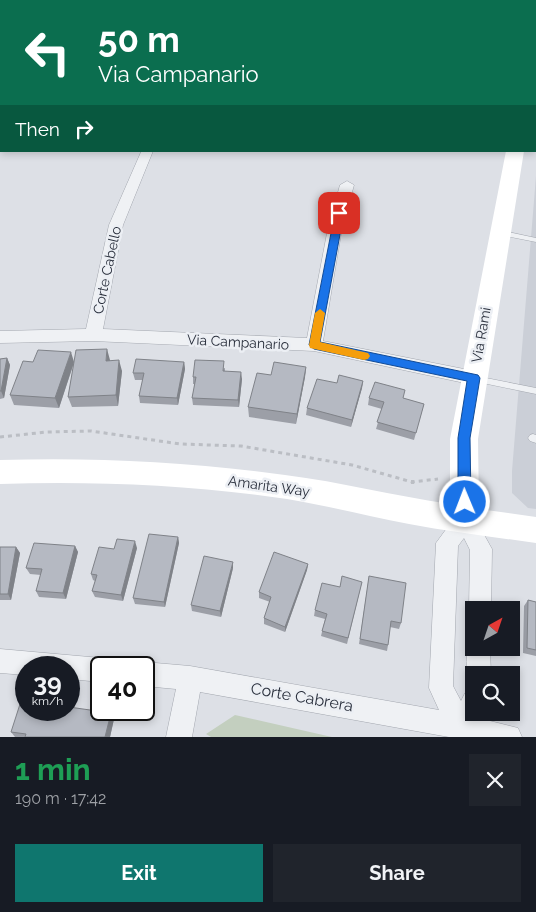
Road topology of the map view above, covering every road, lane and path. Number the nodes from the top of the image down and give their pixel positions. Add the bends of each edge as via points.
1 (147, 152) edge
2 (515, 152) edge
3 (347, 185) dead end
4 (499, 232) junction
5 (536, 240) edge
6 (93, 334) junction
7 (0, 337) edge
8 (314, 345) junction
9 (474, 378) junction
10 (536, 391) edge
11 (0, 437) edge
12 (0, 472) edge
13 (438, 479) dead end
14 (465, 520) junction
15 (536, 530) edge
16 (480, 601) edge
17 (0, 661) edge
18 (90, 669) edge
19 (155, 675) edge
20 (190, 678) junction
21 (465, 717) edge
22 (460, 726) junction
23 (179, 737) edge
24 (509, 737) edge

1 - 6 street, Corte Cabello via 116,225
2 - 4 street, Via Rami
3 - 8 street via 335,228
4 - 5 lane
4 - 9 street, Via Rami
6 - 7 street, Via Campanario
6 - 8 street, Via Campanario
8 - 9 street, Via Campanario
9 - 10 lane
9 - 14 street, Via Rami via 464,438
11 - 13 path via 91,431 180,444 241,446 352,465 412,482
12 - 14 street, Amarita Way via 139,472 212,478 288,487
14 - 15 street, Amarita Way
14 - 16 street, Via Rami via 481,550
14 - 22 street via 446,543 441,688
17 - 18 street
19 - 20 street, Corte Cabrera
20 - 22 street, Corte Cabrera
20 - 23 street
21 - 22 street
22 - 24 street, Corte Cabrera

